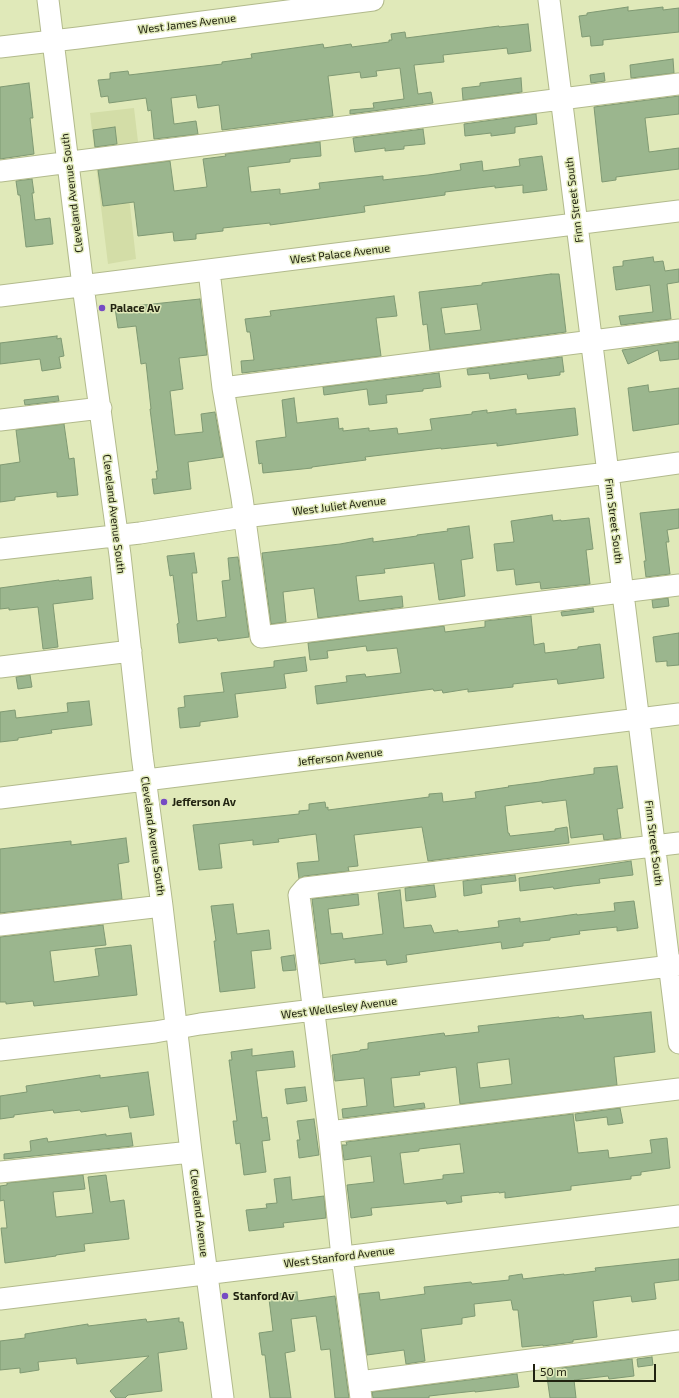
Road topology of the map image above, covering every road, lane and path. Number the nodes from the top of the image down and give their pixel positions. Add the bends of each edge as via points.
1 (48, 0) edge
2 (373, 0) edge
3 (549, 0) edge
4 (53, 41) junction
5 (0, 47) edge
6 (679, 84) edge
7 (562, 99) junction
8 (69, 163) junction
9 (0, 171) edge
10 (679, 211) edge
11 (577, 224) junction
12 (208, 271) junction
13 (83, 286) junction
14 (0, 296) edge
15 (679, 330) edge
16 (591, 341) junction
17 (222, 388) junction
18 (101, 408) junction
19 (0, 420) edge
20 (679, 463) edge
21 (608, 473) junction
22 (244, 517) junction
23 (117, 535) junction
24 (0, 549) edge
25 (679, 585) edge
26 (623, 593) junction
27 (130, 651) junction
28 (0, 667) edge
29 (679, 714) edge
30 (638, 719) junction
31 (146, 781) junction
32 (0, 798) edge
33 (679, 843) edge
34 (654, 846) junction
35 (162, 906) junction
36 (0, 925) edge
37 (674, 966) edge
38 (312, 1011) junction
39 (176, 1028) junction
40 (679, 1043) edge
41 (0, 1050) edge
42 (679, 1089) edge
43 (329, 1132) junction
44 (191, 1152) junction
45 (0, 1172) edge
46 (679, 1216) edge
47 (342, 1257) junction
48 (206, 1274) junction
49 (0, 1299) edge
50 (679, 1341) edge
51 (360, 1390) edge
52 (223, 1398) edge

1 - 4 street, Cleveland Avenue South
2 - 4 street, West James Avenue
3 - 7 street, Finn Street South
4 - 5 street, West James Avenue
4 - 8 street, Cleveland Avenue South
6 - 7 street
7 - 8 street
7 - 11 street, Finn Street South
8 - 9 street
8 - 13 street, Cleveland Avenue South
10 - 11 street, West Palace Avenue
11 - 12 street, West Palace Avenue
11 - 16 street, Finn Street South
12 - 13 street, West Palace Avenue
12 - 17 street
13 - 14 street, West Palace Avenue
13 - 18 street, Cleveland Avenue South
15 - 16 street
16 - 17 street
16 - 21 street, Finn Street South
17 - 22 street
18 - 19 street
18 - 23 street, Cleveland Avenue South
20 - 21 street, West Juliet Avenue
21 - 22 street, West Juliet Avenue
21 - 26 street, Finn Street South
22 - 23 street, West Juliet Avenue
22 - 26 street via 261,637
23 - 24 street, West Juliet Avenue
23 - 27 street, Cleveland Avenue South
25 - 26 street
26 - 30 street, Finn Street South
27 - 28 street
27 - 31 street, Cleveland Avenue South
29 - 30 street, Jefferson Avenue
30 - 31 street, Jefferson Avenue
30 - 34 street, Finn Street South
31 - 32 street, Jefferson Avenue
31 - 35 street, Cleveland Avenue South
33 - 34 street
34 - 37 street, Finn Street South
34 - 38 street via 305,888 299,895
35 - 36 street
35 - 39 street, Cleveland Avenue South
37 - 38 street, West Wellesley Avenue
37 - 40 street, Finn Street South
38 - 39 street, West Wellesley Avenue
38 - 43 street
39 - 41 street, West Wellesley Avenue
39 - 44 street, Cleveland Avenue
42 - 43 street
43 - 47 street
44 - 45 street
44 - 48 street, Cleveland Avenue
46 - 47 street, West Stanford Avenue
47 - 48 street, West Stanford Avenue
47 - 51 street
48 - 49 street, West Stanford Avenue
48 - 52 street, Cleveland Avenue
50 - 51 street

